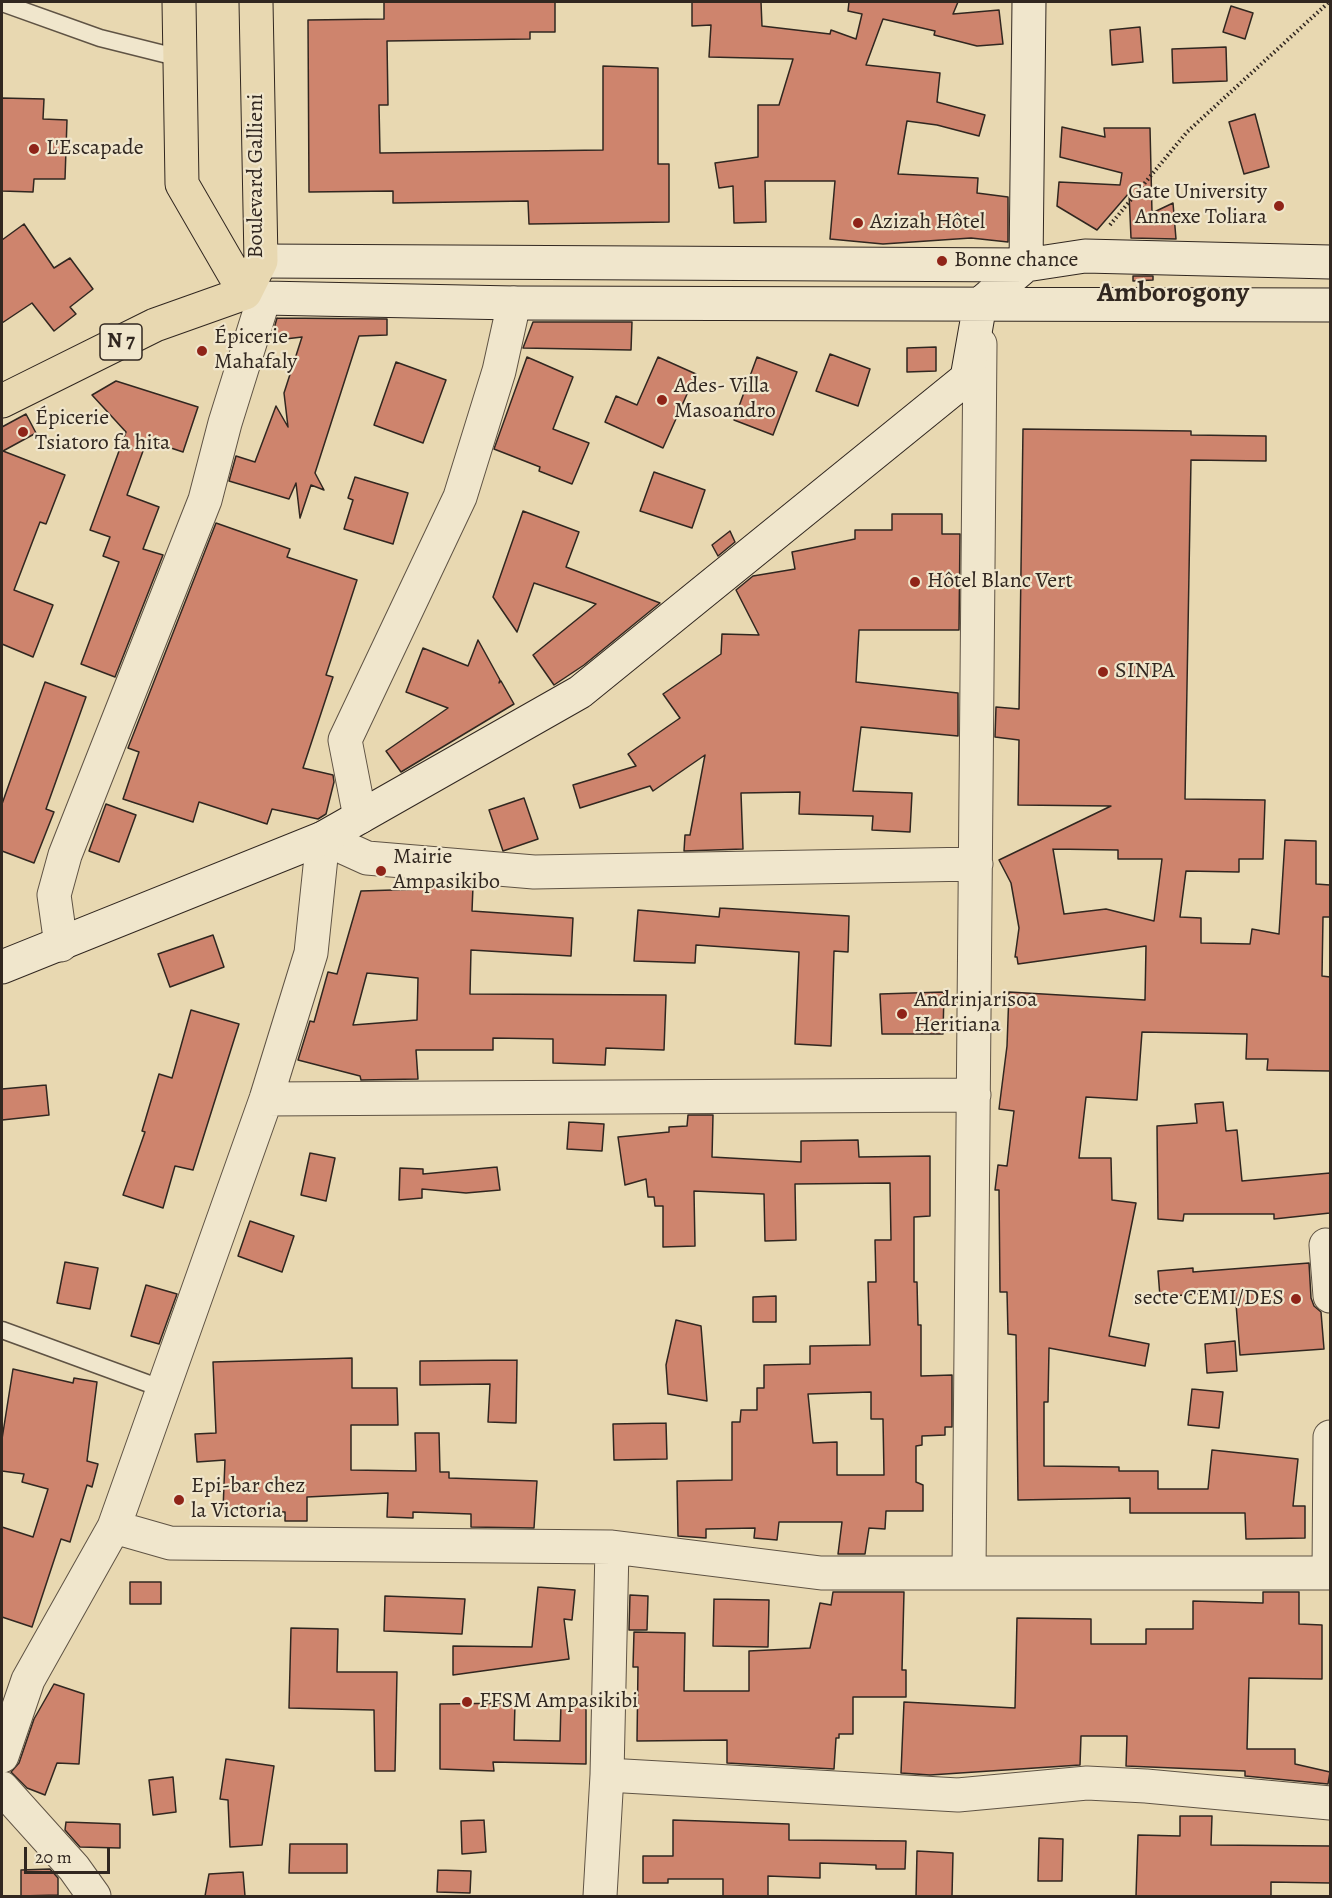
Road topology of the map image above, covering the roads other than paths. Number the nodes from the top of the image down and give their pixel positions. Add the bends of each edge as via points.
1 (179, 2) edge
2 (256, 2) edge
3 (1029, 2) edge
4 (2, 3) edge
5 (180, 58) junction
6 (261, 261) junction
7 (1330, 262) edge
8 (1026, 265) junction
9 (255, 296) junction
10 (514, 303) junction
11 (981, 304) junction
12 (1330, 305) edge
13 (2, 401) edge
14 (360, 817) junction
15 (323, 838) junction
16 (976, 864) junction
17 (61, 945) junction
18 (2, 967) edge
19 (974, 1095) junction
20 (266, 1099) junction
21 (1326, 1245) dead end
22 (1330, 1296) edge
23 (2, 1330) edge
24 (163, 1389) junction
25 (1330, 1437) edge
26 (114, 1527) junction
27 (612, 1547) junction
28 (969, 1572) junction
29 (1330, 1573) edge
30 (2, 1756) edge
31 (608, 1775) junction
32 (2, 1788) edge
33 (1330, 1803) edge
34 (94, 1896) edge
35 (600, 1896) edge

1 - 5 main road, Boulevard Gallieni
2 - 6 main road, Boulevard Gallieni
3 - 8 street
4 - 5 lane via 100,38
5 - 9 main road, Boulevard Gallieni via 182,184
6 - 8 street
6 - 9 main road, Boulevard Gallieni
7 - 8 street via 1085,256
8 - 11 street
9 - 10 street
9 - 13 main road, N 7 via 155,325
9 - 17 street via 205,500 65,855 54,895
10 - 11 street
10 - 14 street via 499,371 460,497 345,740
11 - 12 street
11 - 14 street via 967,378 580,692
11 - 16 street
14 - 15 street
15 - 16 street via 367,858 534,872
15 - 17 street
15 - 20 street via 311,953
16 - 19 street
17 - 18 street
19 - 20 street
19 - 28 street
20 - 24 street
21 - 22 street
23 - 24 lane
24 - 26 street
25 - 29 street
26 - 27 street via 170,1544
26 - 30 street via 28,1680
27 - 28 street via 821,1573
27 - 31 street
28 - 29 street
31 - 33 street via 958,1795 1087,1784 1122,1785
31 - 35 street
32 - 34 street

